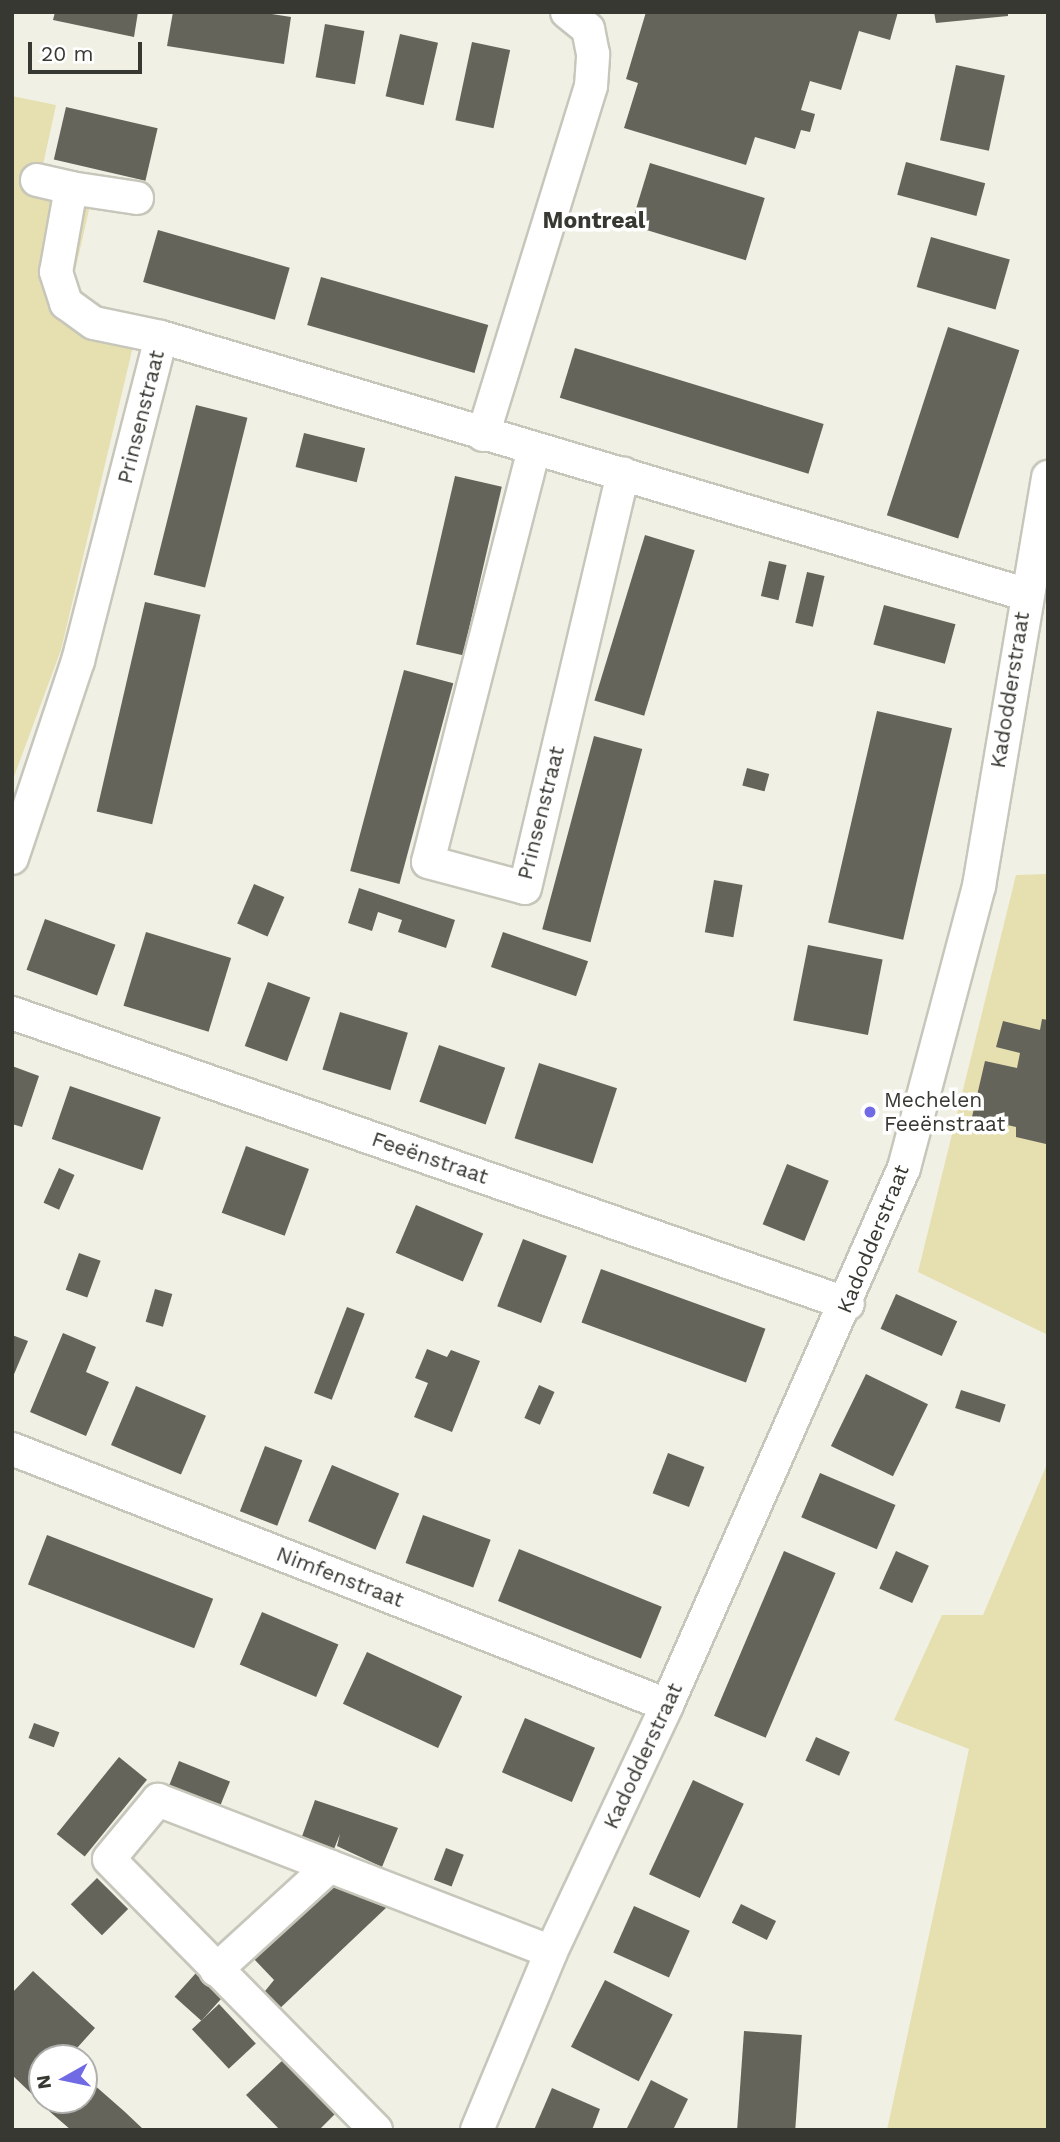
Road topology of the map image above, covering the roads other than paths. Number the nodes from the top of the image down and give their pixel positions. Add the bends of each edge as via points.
1 (567, 12) edge
2 (37, 180) dead end
3 (71, 188) junction
4 (137, 198) dead end
5 (161, 337) junction
6 (483, 435) junction
7 (534, 449) junction
8 (623, 472) junction
9 (1048, 477) edge
10 (1025, 594) junction
11 (12, 858) edge
12 (12, 1013) edge
13 (848, 1304) junction
14 (12, 1449) edge
15 (667, 1705) junction
16 (330, 1866) junction
17 (551, 1952) junction
18 (216, 1970) junction
19 (376, 2130) edge
20 (477, 2130) edge

1 - 6 street via 587,29 593,54 591,86
2 - 3 street
3 - 4 street
3 - 5 street, Prinsenstraat via 56,272 66,303 94,323
5 - 6 street, Prinsenstraat
5 - 11 street, Prinsenstraat via 78,661
6 - 7 street, Prinsenstraat
7 - 8 street, Prinsenstraat
7 - 8 street, Prinsenstraat via 428,862 525,888
8 - 10 street, Prinsenstraat
9 - 10 street, Kadodderstraat
10 - 13 street, Kadodderstraat via 979,886 904,1168
12 - 13 street, Feeënstraat
13 - 15 street, Kadodderstraat
14 - 15 street, Nimfenstraat
15 - 17 street, Kadodderstraat
16 - 17 street
16 - 18 street
16 - 18 street via 158,1800 109,1859
17 - 20 street, Kadodderstraat
18 - 19 street

